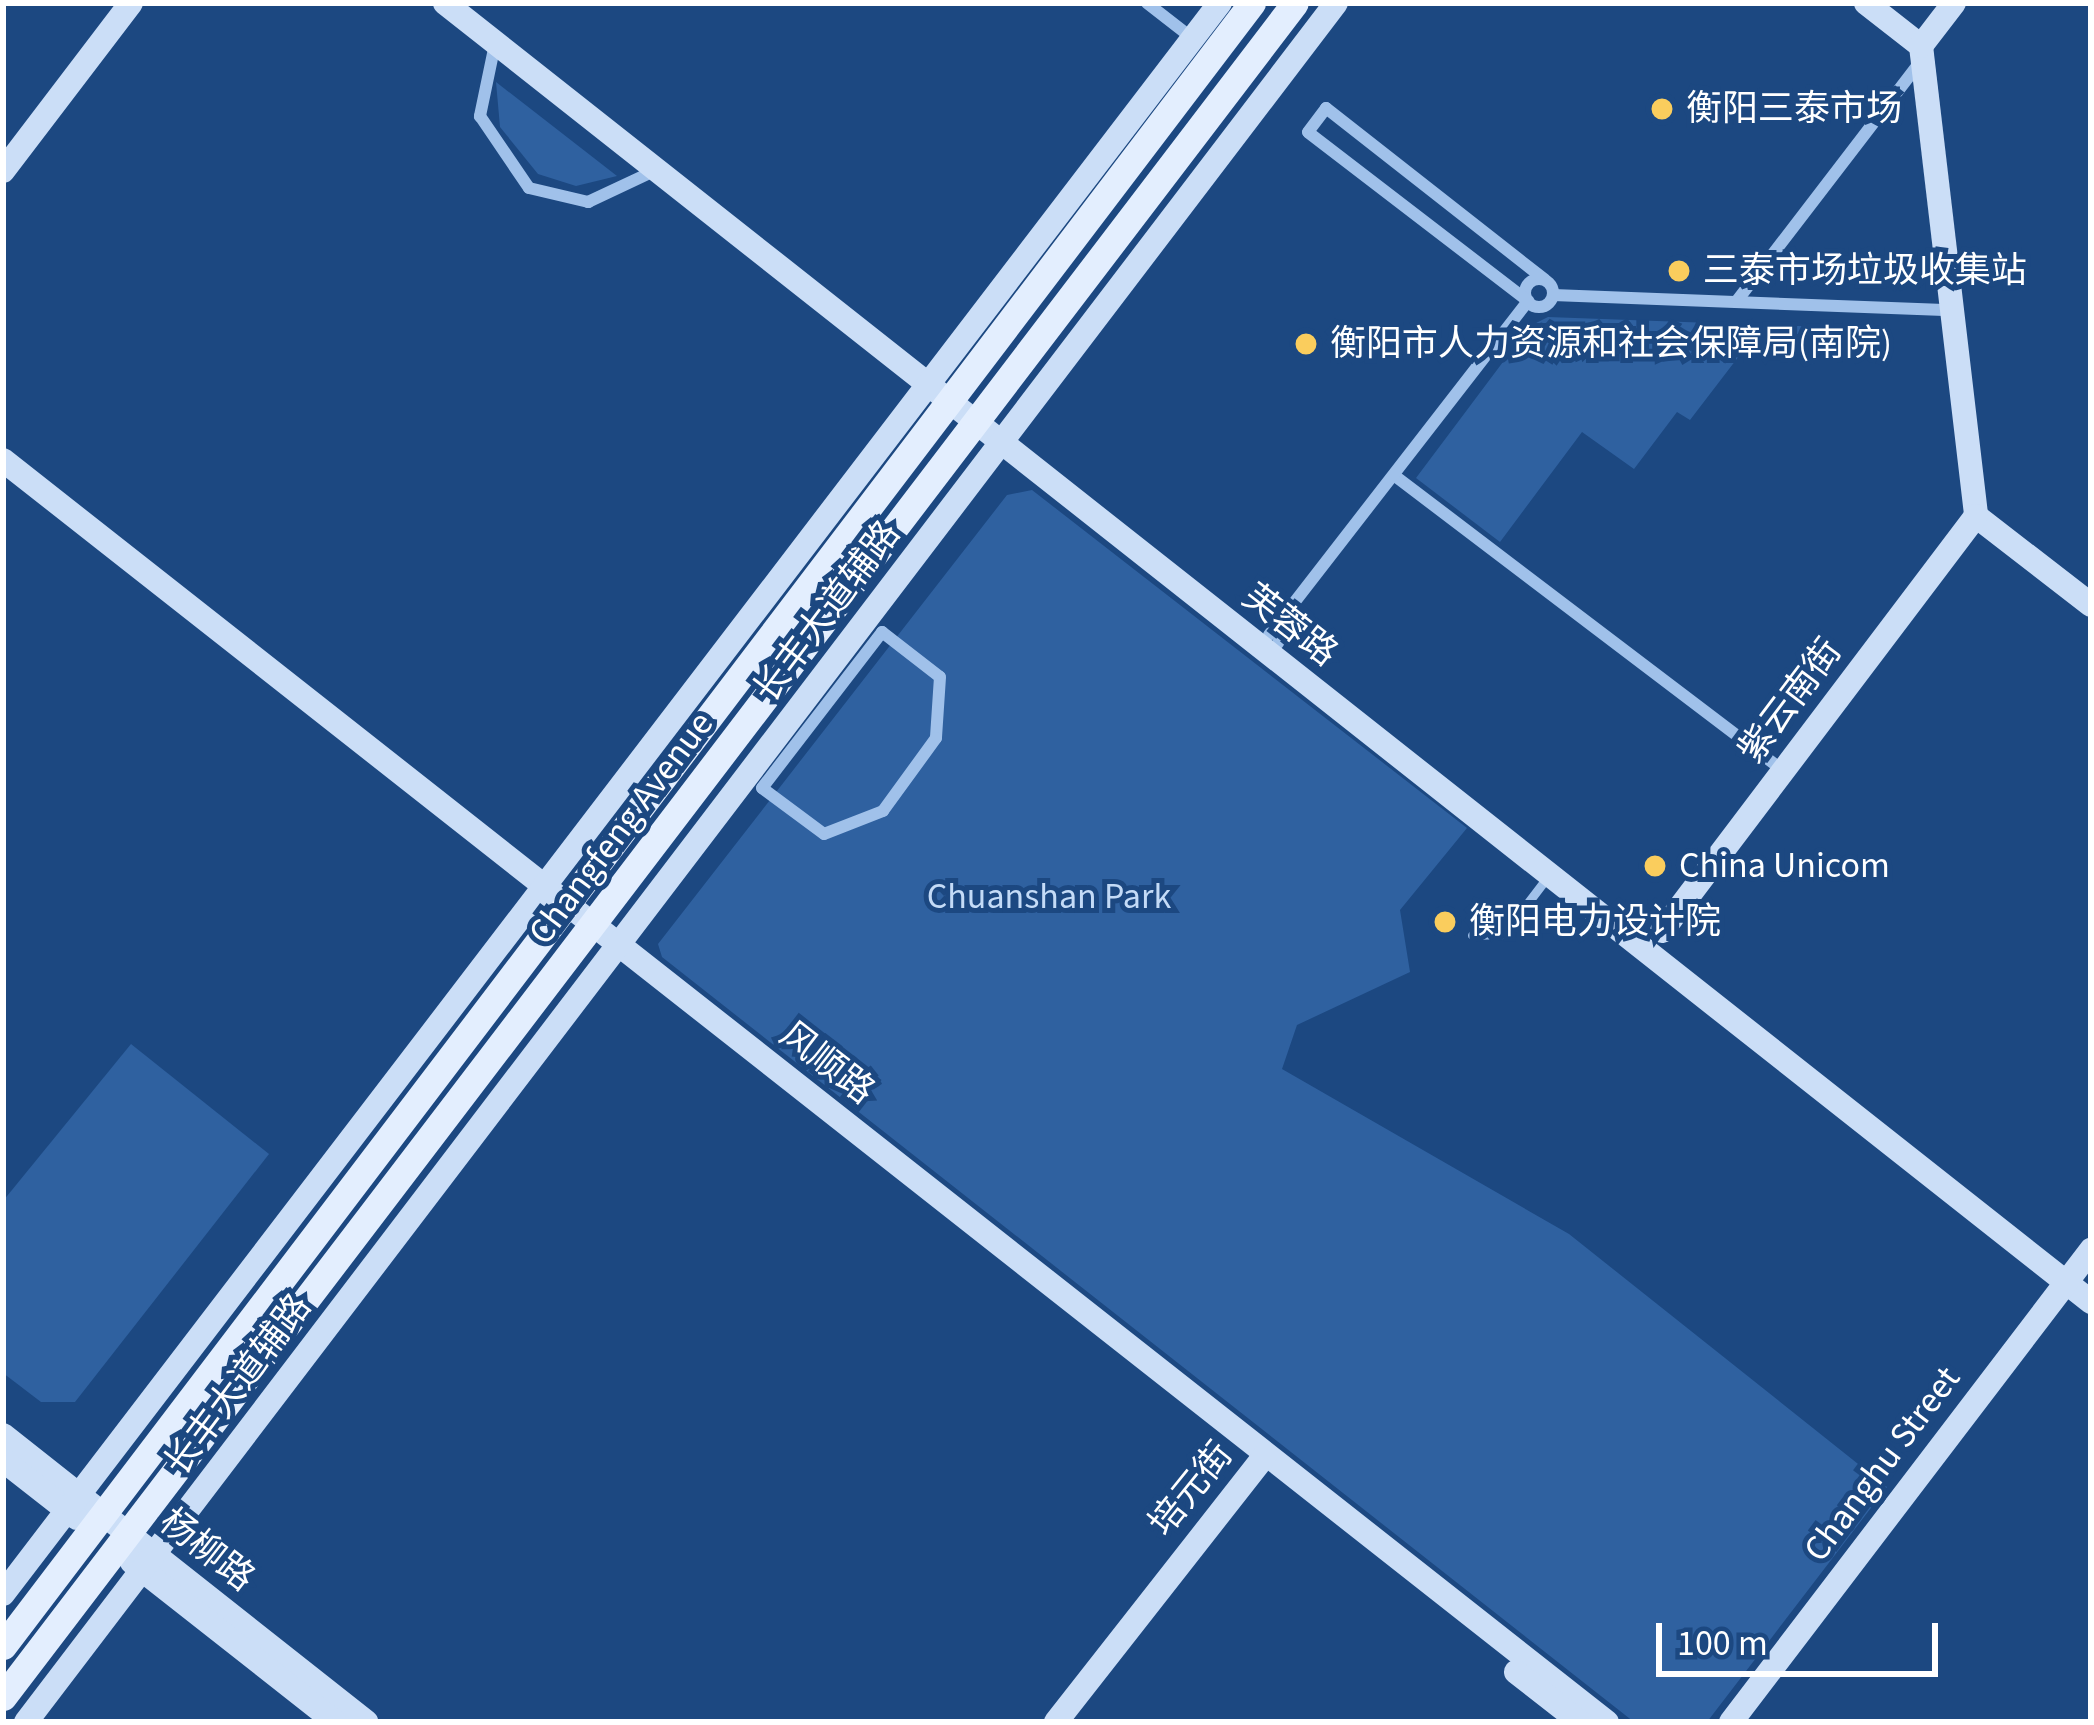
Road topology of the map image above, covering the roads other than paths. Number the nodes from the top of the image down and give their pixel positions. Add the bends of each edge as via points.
1 (131, 3) edge
2 (445, 3) edge
3 (468, 3) edge
4 (1147, 3) edge
5 (1220, 3) edge
6 (1252, 3) edge
7 (1295, 3) edge
8 (1336, 3) edge
9 (1866, 3) edge
10 (1954, 3) edge
11 (496, 43) junction
12 (1203, 46) junction
13 (1922, 52) junction
14 (656, 170) junction
15 (3, 171) edge
16 (1545, 280) junction
17 (1553, 295) junction
18 (1528, 301) junction
19 (1736, 302) junction
20 (1952, 310) junction
21 (943, 387) junction
22 (980, 417) junction
23 (1005, 436) junction
24 (3, 460) edge
25 (1395, 476) junction
26 (3, 477) edge
27 (1976, 516) junction
28 (2091, 605) edge
29 (882, 632) joint
30 (1273, 639) junction
31 (1782, 770) junction
32 (1549, 874) junction
33 (551, 901) junction
34 (588, 930) junction
35 (1662, 931) dead end
36 (1472, 935) dead end
37 (614, 950) junction
38 (2091, 1250) edge
39 (2082, 1283) edge
40 (3, 1435) edge
41 (3, 1460) edge
42 (1259, 1462) junction
43 (73, 1503) junction
44 (97, 1522) junction
45 (121, 1541) junction
46 (148, 1562) junction
47 (3, 1594) edge
48 (3, 1646) edge
49 (3, 1697) edge
50 (26, 1722) edge
51 (335, 1722) edge
52 (366, 1722) edge
53 (1057, 1722) edge
54 (1066, 1722) edge
55 (1580, 1722) edge
56 (1607, 1722) edge
57 (1731, 1722) edge
58 (1746, 1722) edge

1 - 15 street
2 - 11 street, 芙蓉路
3 - 21 street, 芙蓉路
4 - 12 street
5 - 12 street
6 - 12 main road, Changfeng Avenue
7 - 22 main road, Changfeng Avenue
8 - 23 street, 长丰大道辅路
9 - 13 street
10 - 13 street
11 - 14 street, 芙蓉路
11 - 14 street via 480,116 529,188 588,202
12 - 21 main road, Changfeng Avenue
13 - 19 street
13 - 20 street
14 - 21 street, 芙蓉路
16 - 17 street
16 - 18 street via 1528,284
16 - 18 street via 1326,108 1308,132
17 - 18 street via 1545,306
17 - 19 street
18 - 25 street
19 - 20 street
20 - 27 street
21 - 22 street, 芙蓉路
21 - 33 main road, Changfeng Avenue
22 - 23 street, 芙蓉路
22 - 34 main road, Changfeng Avenue
23 - 30 street, 芙蓉路
23 - 32 street, 芙蓉路
23 - 37 street, 长丰大道辅路
24 - 33 street, 风顺路
25 - 30 street
25 - 31 street
26 - 33 street, 风顺路
27 - 28 street
27 - 31 street, 紫云南街
29 - 29 street via 940,677 936,738 883,811 824,834 762,788
30 - 39 street, 芙蓉路
31 - 35 street, 紫云南街
32 - 36 lane via 1504,934
32 - 39 street, 芙蓉路
33 - 34 street, 风顺路
33 - 43 street, 长丰大道辅路
33 - 44 main road, Changfeng Avenue
34 - 37 street, 风顺路
34 - 45 main road, Changfeng Avenue
37 - 42 street, 风顺路
37 - 46 street, 长丰大道辅路
38 - 39 street, Changhu Street
39 - 57 street, Changhu Street
39 - 58 street, Changhu Street
40 - 43 street, 杨柳路
41 - 43 street, 杨柳路
42 - 53 street, 培元街
42 - 54 street, 培元街
42 - 55 street, 风顺路
42 - 56 street, 风顺路
43 - 44 street, 杨柳路
43 - 47 street, 长丰大道辅路
44 - 45 street, 杨柳路
44 - 48 main road, Changfeng Avenue
45 - 46 street, 杨柳路
45 - 49 main road, Changfeng Avenue
46 - 50 street, 长丰大道辅路
46 - 51 street, 杨柳路
46 - 52 street, 杨柳路

